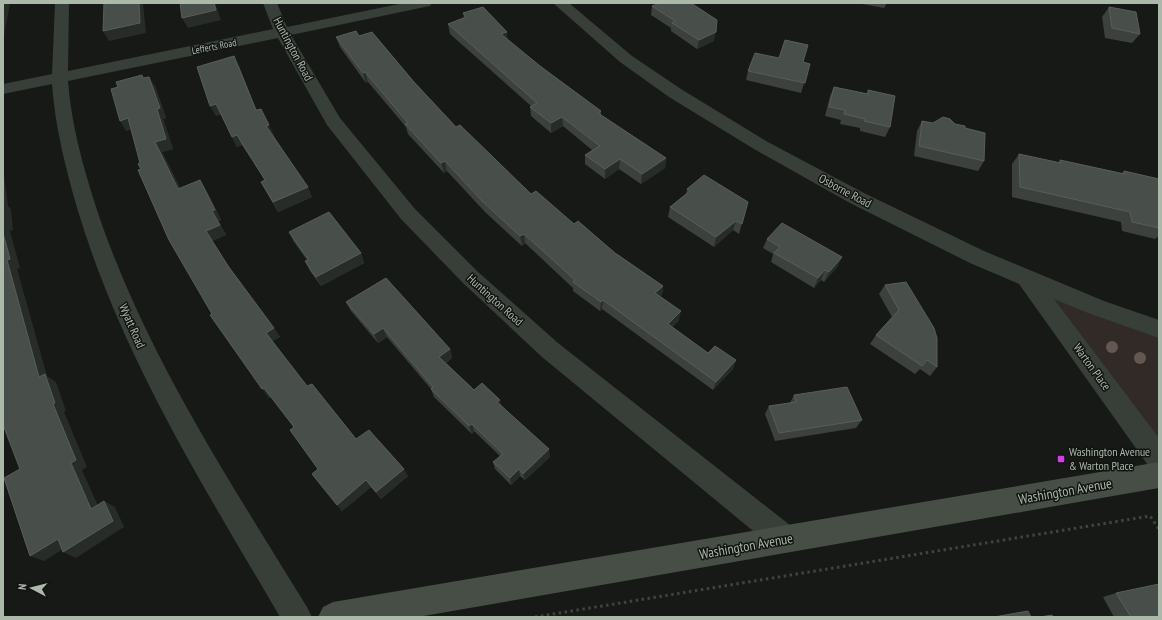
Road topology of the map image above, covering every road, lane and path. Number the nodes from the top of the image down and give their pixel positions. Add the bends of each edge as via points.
1 (62, 3) edge
2 (270, 3) edge
3 (425, 3) edge
4 (560, 3) edge
5 (282, 32) junction
6 (60, 77) junction
7 (3, 89) edge
8 (1024, 275) junction
9 (1159, 329) edge
10 (1159, 459) edge
11 (1159, 475) edge
12 (1159, 529) edge
13 (785, 539) junction
14 (297, 617) edge
15 (333, 617) edge
16 (535, 617) edge

1 - 6 street, Wyatt Road
2 - 5 street, Huntington Road
3 - 5 street, Lefferts Road
4 - 8 street, Osborne Road via 626,59 760,146 864,202 977,257
5 - 6 street, Lefferts Road
5 - 13 street, Huntington Road via 333,121 408,214 464,271 550,350
6 - 7 street, Lefferts Road
6 - 14 street, Wyatt Road via 63,110 75,169 103,260 138,343 177,416
8 - 9 street, Osborne Road via 1096,307
8 - 10 street, Warton Place
11 - 13 main road, Washington Avenue
12 - 16 path via 1150,516
13 - 15 main road, Washington Avenue

